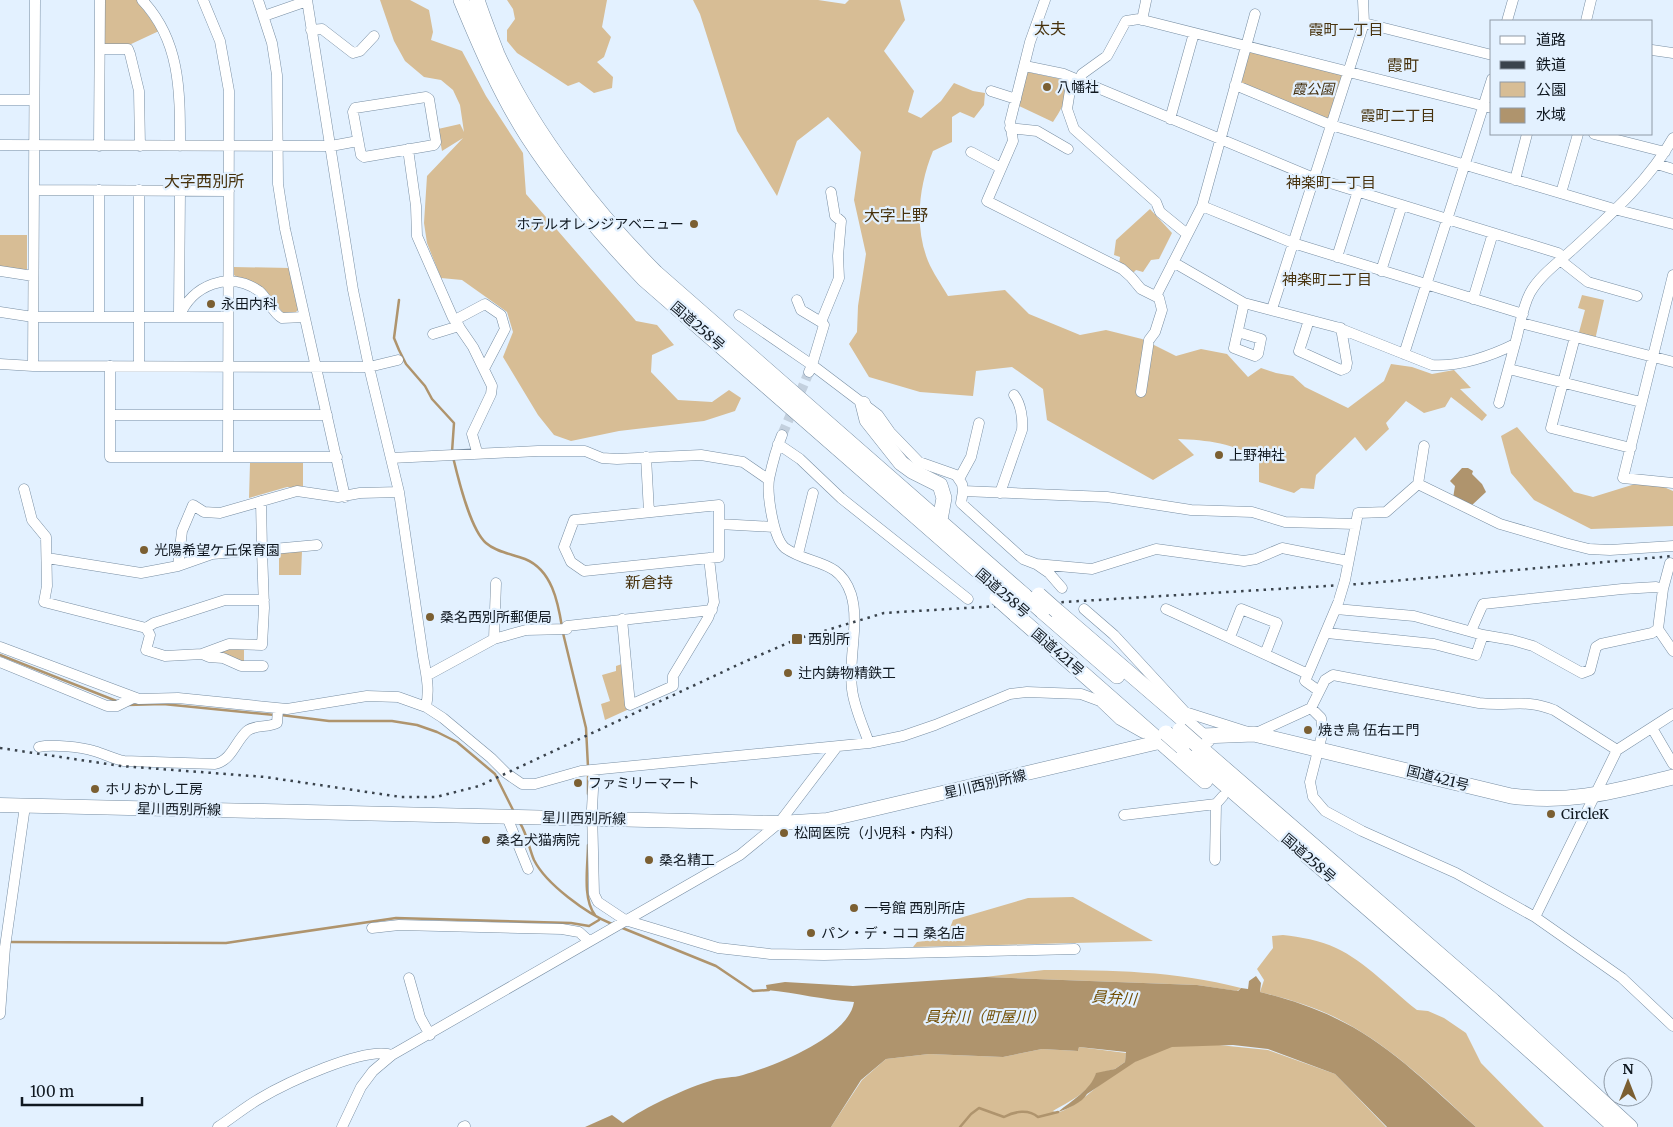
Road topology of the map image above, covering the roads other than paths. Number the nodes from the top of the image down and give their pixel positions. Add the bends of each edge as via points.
1 (34, 0) edge
2 (100, 0) edge
3 (203, 0) edge
4 (258, 0) edge
5 (453, 0) edge
6 (461, 0) edge
7 (477, 0) edge
8 (486, 0) edge
9 (1045, 0) edge
10 (1364, 0) edge
11 (1513, 0) edge
12 (1592, 0) edge
13 (146, 1) edge
14 (305, 1) edge
15 (1146, 1) edge
16 (1255, 14) dead end
17 (264, 16) junction
18 (1142, 20) junction
19 (1507, 20) edge
20 (1586, 20) edge
21 (1364, 23) junction
22 (311, 30) junction
23 (1194, 33) junction
24 (374, 36) dead end
25 (476, 36) junction
26 (1246, 46) junction
27 (100, 50) junction
28 (1653, 50) edge
29 (1673, 52) edge
30 (1490, 54) edge
31 (498, 55) junction
32 (1025, 66) junction
33 (1348, 71) junction
34 (1076, 79) junction
35 (1235, 85) junction
36 (991, 91) dead end
37 (1490, 93) edge
38 (1016, 99) junction
39 (0, 100) edge
40 (34, 100) junction
41 (1488, 107) edge
42 (1170, 119) junction
43 (1331, 124) junction
44 (1010, 128) junction
45 (1528, 135) edge
46 (1578, 135) edge
47 (1598, 135) edge
48 (1673, 138) edge
49 (1220, 139) junction
50 (358, 141) junction
51 (0, 145) edge
52 (34, 146) junction
53 (99, 146) junction
54 (140, 146) junction
55 (180, 146) junction
56 (228, 146) junction
57 (277, 146) junction
58 (330, 146) junction
59 (408, 149) junction
60 (1068, 150) dead end
61 (971, 152) dead end
62 (1665, 152) junction
63 (1465, 164) junction
64 (1657, 164) junction
65 (1001, 168) junction
66 (1673, 169) edge
67 (1314, 178) junction
68 (1515, 180) junction
69 (34, 190) junction
70 (100, 190) junction
71 (139, 190) junction
72 (180, 190) junction
73 (229, 191) junction
74 (1358, 191) junction
75 (832, 192) dead end
76 (1561, 194) junction
77 (1402, 205) junction
78 (1202, 206) junction
79 (1614, 209) junction
80 (1448, 219) junction
81 (1673, 224) edge
82 (1493, 233) junction
83 (1187, 234) junction
84 (1293, 243) junction
85 (1337, 257) junction
86 (1561, 258) junction
87 (1173, 262) junction
88 (0, 271) edge
89 (1382, 271) junction
90 (1673, 275) edge
91 (33, 276) junction
92 (229, 282) junction
93 (1426, 284) junction
94 (1156, 296) junction
95 (1636, 296) dead end
96 (1473, 299) junction
97 (797, 300) dead end
98 (1244, 303) junction
99 (1272, 309) junction
100 (0, 312) edge
101 (739, 315) dead end
102 (33, 317) junction
103 (99, 317) junction
104 (139, 317) junction
105 (179, 317) junction
106 (228, 317) junction
107 (304, 317) junction
108 (1522, 319) junction
109 (1309, 320) junction
110 (821, 322) junction
111 (457, 323) junction
112 (1341, 328) junction
113 (1238, 332) dead end
114 (433, 334) dead end
115 (1575, 337) junction
116 (1515, 344) junction
117 (1404, 354) junction
118 (1652, 357) junction
119 (398, 360) dead end
120 (1673, 362) edge
121 (0, 364) edge
122 (33, 366) junction
123 (110, 366) junction
124 (139, 366) junction
125 (228, 366) junction
126 (315, 367) junction
127 (369, 367) junction
128 (810, 368) junction
129 (484, 369) junction
130 (1509, 369) junction
131 (1563, 382) junction
132 (1140, 392) dead end
133 (1014, 395) dead end
134 (1641, 402) junction
135 (1499, 403) dead end
136 (863, 404) junction
137 (110, 415) junction
138 (228, 415) junction
139 (327, 415) junction
140 (979, 423) dead end
141 (1424, 446) dead end
142 (1631, 448) junction
143 (478, 452) junction
144 (228, 457) junction
145 (337, 457) junction
146 (646, 457) junction
147 (391, 458) junction
148 (769, 480) junction
149 (960, 480) junction
150 (1673, 483) edge
151 (1418, 484) junction
152 (24, 489) dead end
153 (963, 491) junction
154 (399, 492) junction
155 (813, 493) dead end
156 (1000, 493) junction
157 (345, 497) junction
158 (262, 501) junction
159 (649, 512) junction
160 (940, 520) junction
161 (719, 524) junction
162 (1355, 524) junction
163 (774, 527) junction
164 (317, 545) dead end
165 (1673, 546) edge
166 (262, 550) junction
167 (798, 554) junction
168 (47, 558) junction
169 (709, 558) junction
170 (1348, 561) junction
171 (1670, 563) dead end
172 (980, 564) junction
173 (1036, 564) junction
174 (178, 566) junction
175 (496, 582) dead end
176 (1062, 588) dead end
177 (1663, 590) junction
178 (264, 600) junction
179 (968, 600) dead end
180 (1338, 605) junction
181 (1084, 609) dead end
182 (1166, 609) dead end
183 (712, 610) junction
184 (1050, 611) junction
185 (622, 618) junction
186 (146, 628) junction
187 (1658, 629) junction
188 (1471, 631) junction
189 (1327, 633) junction
190 (1483, 635) junction
191 (1230, 637) junction
192 (494, 640) junction
193 (0, 647) edge
194 (1673, 651) edge
195 (202, 654) junction
196 (1265, 654) junction
197 (0, 662) edge
198 (263, 666) dead end
199 (0, 670) edge
200 (25, 673) junction
201 (1308, 674) junction
202 (428, 675) junction
203 (1320, 691) junction
204 (131, 699) junction
205 (426, 707) junction
206 (1311, 708) junction
207 (278, 709) junction
208 (1673, 714) edge
209 (1652, 728) junction
210 (1254, 734) junction
211 (1168, 735) junction
212 (1200, 740) junction
213 (869, 743) junction
214 (39, 747) dead end
215 (836, 748) junction
216 (1319, 748) junction
217 (1617, 750) junction
218 (1673, 764) edge
219 (594, 770) junction
220 (1673, 777) edge
221 (1596, 796) junction
222 (1220, 800) junction
223 (0, 805) edge
224 (25, 806) junction
225 (1124, 815) dead end
226 (506, 817) junction
227 (589, 818) junction
228 (779, 823) junction
229 (1215, 860) dead end
230 (528, 869) dead end
231 (1535, 916) junction
232 (625, 920) junction
233 (372, 928) dead end
234 (1396, 935) junction
235 (589, 941) junction
236 (1074, 949) dead end
237 (409, 978) dead end
238 (0, 1014) edge
239 (1673, 1026) edge
240 (430, 1035) junction
241 (392, 1055) junction
242 (218, 1127) edge
243 (342, 1127) edge
244 (1615, 1127) edge
245 (1630, 1127) edge

1 - 40 street
2 - 27 street
3 - 56 street via 217,30 225,60 229,91
4 - 17 street
5 - 25 highway via 461,18
6 - 25 highway, 国道258号
7 - 31 highway, 国道258号
8 - 31 highway via 496,29
9 - 32 street
10 - 21 street
11 - 19 street
12 - 20 street
13 - 55 street via 166,35 175,63 180,94
14 - 17 street
14 - 22 street
15 - 18 street
16 - 26 street
17 - 57 street via 277,76
18 - 23 street
18 - 34 street via 1126,21 1107,56
21 - 30 street
21 - 33 street
22 - 24 street via 322,29 354,54
22 - 58 street
23 - 26 street
23 - 42 street
25 - 172 highway, 国道258号 via 528,136 602,236 644,279
26 - 33 street
26 - 35 street
27 - 53 street
27 - 54 street via 128,49 140,91
28 - 29 street
31 - 160 highway, 国道258号 via 548,142 616,232 656,273
32 - 34 street
32 - 38 street
33 - 41 street
33 - 43 street
34 - 42 street
34 - 83 street via 1066,109 1074,129
35 - 43 street
35 - 49 street
36 - 38 street
37 - 41 street
38 - 44 street
39 - 40 street
40 - 52 street
41 - 63 street
42 - 49 street
43 - 63 street
43 - 67 street
44 - 60 street via 1037,132
44 - 65 street via 1012,141
45 - 68 street
46 - 76 street
47 - 62 street
48 - 62 street
49 - 67 street
49 - 78 street
50 - 58 street
50 - 59 street via 364,157
50 - 59 street via 355,108 426,96 436,142
51 - 52 street
52 - 53 street
52 - 69 street
53 - 54 street
54 - 55 street
55 - 56 street
56 - 57 street
56 - 73 street
57 - 58 street
57 - 107 street via 284,224
58 - 127 street
59 - 111 street via 417,236
61 - 65 street
62 - 64 street
63 - 68 street
63 - 80 street
64 - 66 street
64 - 79 street
65 - 94 street via 987,201 1122,269 1140,289
67 - 74 street
67 - 84 street
68 - 76 street
69 - 70 street
69 - 91 street
70 - 71 street
70 - 103 street
71 - 72 street
71 - 104 street
72 - 73 street
72 - 105 street
73 - 92 street
74 - 77 street
74 - 85 street
75 - 110 street via 835,216 841,221 839,278
76 - 79 street
77 - 80 street
77 - 89 street
78 - 83 street
78 - 84 street
79 - 81 street
79 - 86 street
80 - 82 street
80 - 93 street
82 - 86 street via 1558,253
82 - 96 street
83 - 87 street
84 - 85 street
84 - 99 street
85 - 89 street
86 - 95 street via 1588,282
86 - 108 street via 1533,288
87 - 94 street
87 - 98 street
88 - 91 street
89 - 93 street
90 - 118 street
91 - 102 street
92 - 105 street via 214,283 199,290 185,304
92 - 106 street
92 - 107 street via 260,292 282,318
93 - 96 street
93 - 117 street
94 - 132 street via 1161,301 1162,310 1156,332 1149,340
96 - 108 street
97 - 110 street via 801,310
98 - 99 street
98 - 113 street
99 - 109 street
100 - 102 street
101 - 128 street
102 - 103 street
102 - 122 street
103 - 104 street
104 - 105 street
104 - 124 street
105 - 106 street
106 - 125 street
107 - 126 street
108 - 115 street
108 - 116 street
109 - 112 street
109 - 112 street via 1298,351 1341,370 1347,363
110 - 128 street via 824,325
111 - 114 street
111 - 129 street
111 - 129 street via 485,304 501,315 505,329
112 - 117 street
115 - 118 street
115 - 131 street
116 - 117 street via 1491,355 1446,365 1432,365
116 - 130 street
118 - 120 street
118 - 134 street
119 - 127 street
121 - 122 street
122 - 123 street
123 - 124 street
123 - 137 street
124 - 125 street
125 - 126 street
125 - 138 street
126 - 127 street
126 - 139 street
127 - 147 street
128 - 136 street
129 - 143 street via 492,390 472,434
130 - 131 street
130 - 135 street
131 - 134 street
131 - 142 street via 1551,428
133 - 156 street via 1022,430
134 - 142 street
136 - 149 street via 878,415 919,462 952,472
136 - 160 highway via 867,420 901,463 940,485 944,498
137 - 138 street
137 - 144 street via 110,457
138 - 139 street
138 - 144 street
139 - 145 street
140 - 149 street via 971,458
141 - 151 street
142 - 150 street via 1625,480
143 - 146 street via 585,451 602,458
143 - 147 street
144 - 145 street
145 - 157 street
146 - 148 street via 701,455 743,462
146 - 159 street
147 - 154 street
148 - 163 street
148 - 179 street via 780,440 841,498
149 - 153 street
151 - 162 street via 1386,512 1358,514
151 - 165 street via 1500,524 1589,549
152 - 168 street via 32,520 46,537
153 - 156 street
153 - 173 street via 962,503 1023,559
154 - 157 street via 360,493
154 - 202 street
155 - 167 street
156 - 162 street via 1106,497 1191,510 1252,512 1285,522
157 - 158 street via 297,492
158 - 166 street
158 - 174 street via 220,513 204,512 193,505 182,530
159 - 161 street via 718,505
159 - 169 street via 574,520 564,547 571,562 584,571
160 - 172 highway, 国道258号
161 - 163 street
161 - 169 street via 719,556
162 - 170 street
163 - 167 street via 782,546
164 - 166 street
166 - 174 street via 212,554
166 - 178 street
167 - 213 street via 836,571 843,577 850,593 853,611 852,689
168 - 174 street via 141,573
168 - 186 street via 44,602
169 - 183 street
170 - 173 street via 1282,548 1256,560 1244,561 1156,550 1092,569
170 - 180 street, bridge
171 - 177 street
172 - 184 highway, 国道258号, bridge
172 - 211 highway, 国道258号 via 1003,597 1020,613
173 - 176 street
175 - 192 street
177 - 187 street
177 - 188 street via 1656,587 1622,589 1483,604
178 - 186 street via 225,600 154,622
178 - 195 street via 262,645 229,644
180 - 188 street via 1414,616
180 - 189 street
181 - 210 street via 1114,635 1184,712
182 - 191 street
183 - 185 street
183 - 185 street via 673,676 673,686 630,705
184 - 211 highway, 国道258号
184 - 212 highway
185 - 192 street via 564,628 526,630
186 - 195 street via 150,635 146,650 165,656
187 - 190 street via 1596,647 1590,670 1582,673 1534,646
187 - 194 street
188 - 190 street
189 - 190 street via 1434,644 1476,655
189 - 201 street
191 - 196 street
191 - 196 street via 1241,609 1277,623
192 - 202 street
193 - 204 street
195 - 198 street via 241,666
196 - 201 street
197 - 200 street
199 - 200 street
200 - 204 street via 107,706 117,706
201 - 203 street via 1305,681
202 - 205 street
203 - 206 street
203 - 217 street via 1325,680 1333,675 1479,703 1535,704 1554,710
204 - 207 street via 178,698
205 - 207 street via 382,695
205 - 219 street via 522,784 536,784
206 - 210 street
206 - 216 street via 1323,723
207 - 214 street via 278,723 247,731 227,758 214,764 124,761 94,751
208 - 209 street
209 - 217 street
209 - 218 street
210 - 212 highway, 国道421号
210 - 216 highway, 国道421号
211 - 212 highway, 国道258号, bridge
211 - 212 highway, 国道421号
211 - 213 street via 1120,720 1100,701 1081,694 1027,692 1010,694 902,736
211 - 222 highway
211 - 228 main road, 星川西別所線 via 827,820
211 - 234 highway, 国道258号, bridge
212 - 245 highway, 国道258号
213 - 215 street
215 - 219 street
215 - 228 street
216 - 221 highway, 国道421号 via 1511,796 1559,800
216 - 231 street via 1310,782 1314,797 1325,811 1456,873
217 - 221 street
219 - 227 street
220 - 221 highway, 国道421号
221 - 231 street
222 - 225 street
222 - 229 street
222 - 234 highway via 1364,920
223 - 224 main road, 星川西別所線
224 - 226 main road, 星川西別所線
224 - 238 street via 6,942
226 - 227 main road, 星川西別所線
226 - 230 street
227 - 228 main road, 星川西別所線
227 - 232 street via 594,894 598,902
228 - 232 street via 740,855
231 - 239 street via 1622,978
232 - 235 street
232 - 236 street via 718,948 770,954
233 - 235 street via 399,925 562,928 579,932
234 - 244 highway, 国道258号 via 1486,1010
235 - 240 street
237 - 240 street via 420,1017
240 - 241 street
241 - 242 street via 371,1054 316,1072 260,1098
241 - 243 street via 373,1071 361,1087

